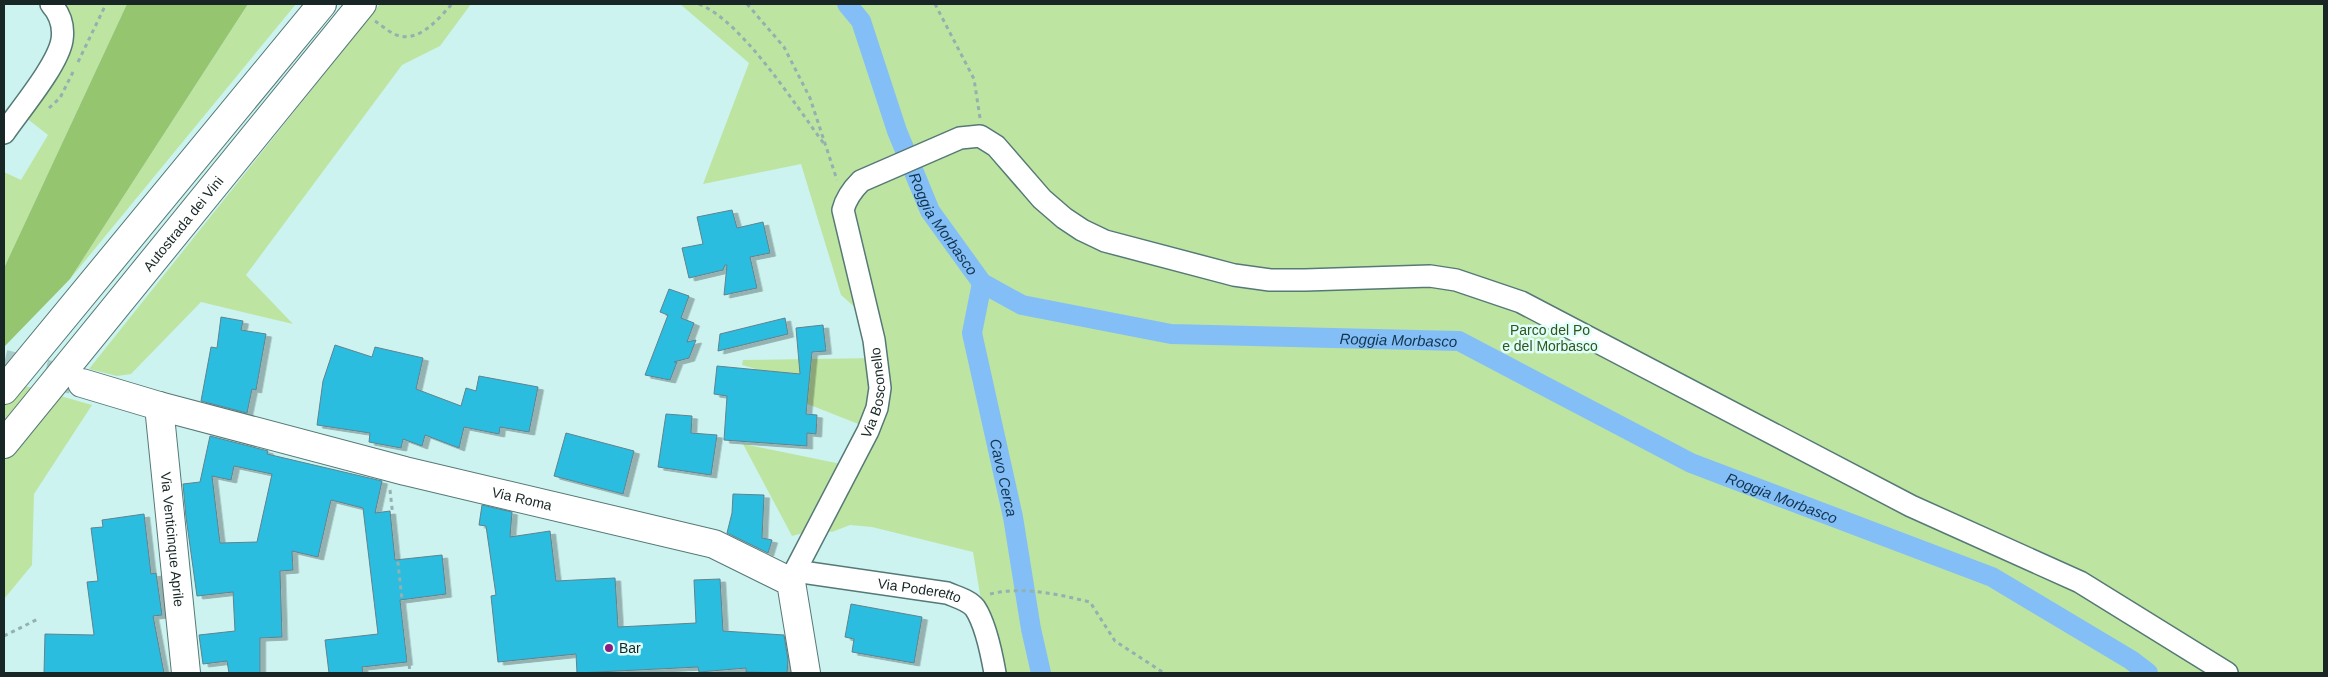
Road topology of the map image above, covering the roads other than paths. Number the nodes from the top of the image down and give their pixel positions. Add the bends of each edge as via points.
1 (51, 4) edge
2 (322, 4) edge
3 (367, 12) edge
4 (4, 133) edge
5 (82, 383) tunnel mouth
6 (4, 390) edge
7 (159, 406) junction
8 (4, 444) edge
9 (793, 576) junction
10 (186, 673) edge
11 (806, 673) edge
12 (995, 673) edge
13 (2227, 673) edge

1 - 4 street via 62,24 57,56
2 - 6 main road
3 - 8 main road, Autostrada dei Vini
5 - 7 main road, Via Roma
7 - 9 main road, Via Roma via 405,471 714,544
7 - 10 main road, Via Venticinque Aprile
9 - 11 main road
9 - 12 street, Via Poderetto via 947,593 965,600 974,608 982,624
9 - 13 street, Via Bosconello via 868,431 880,388 874,340 843,210 851,192 861,181 970,137 996,146 1042,199 1082,230 1105,241 1234,275 1279,280 1430,276 1456,280 1521,302 1911,506 2080,582

